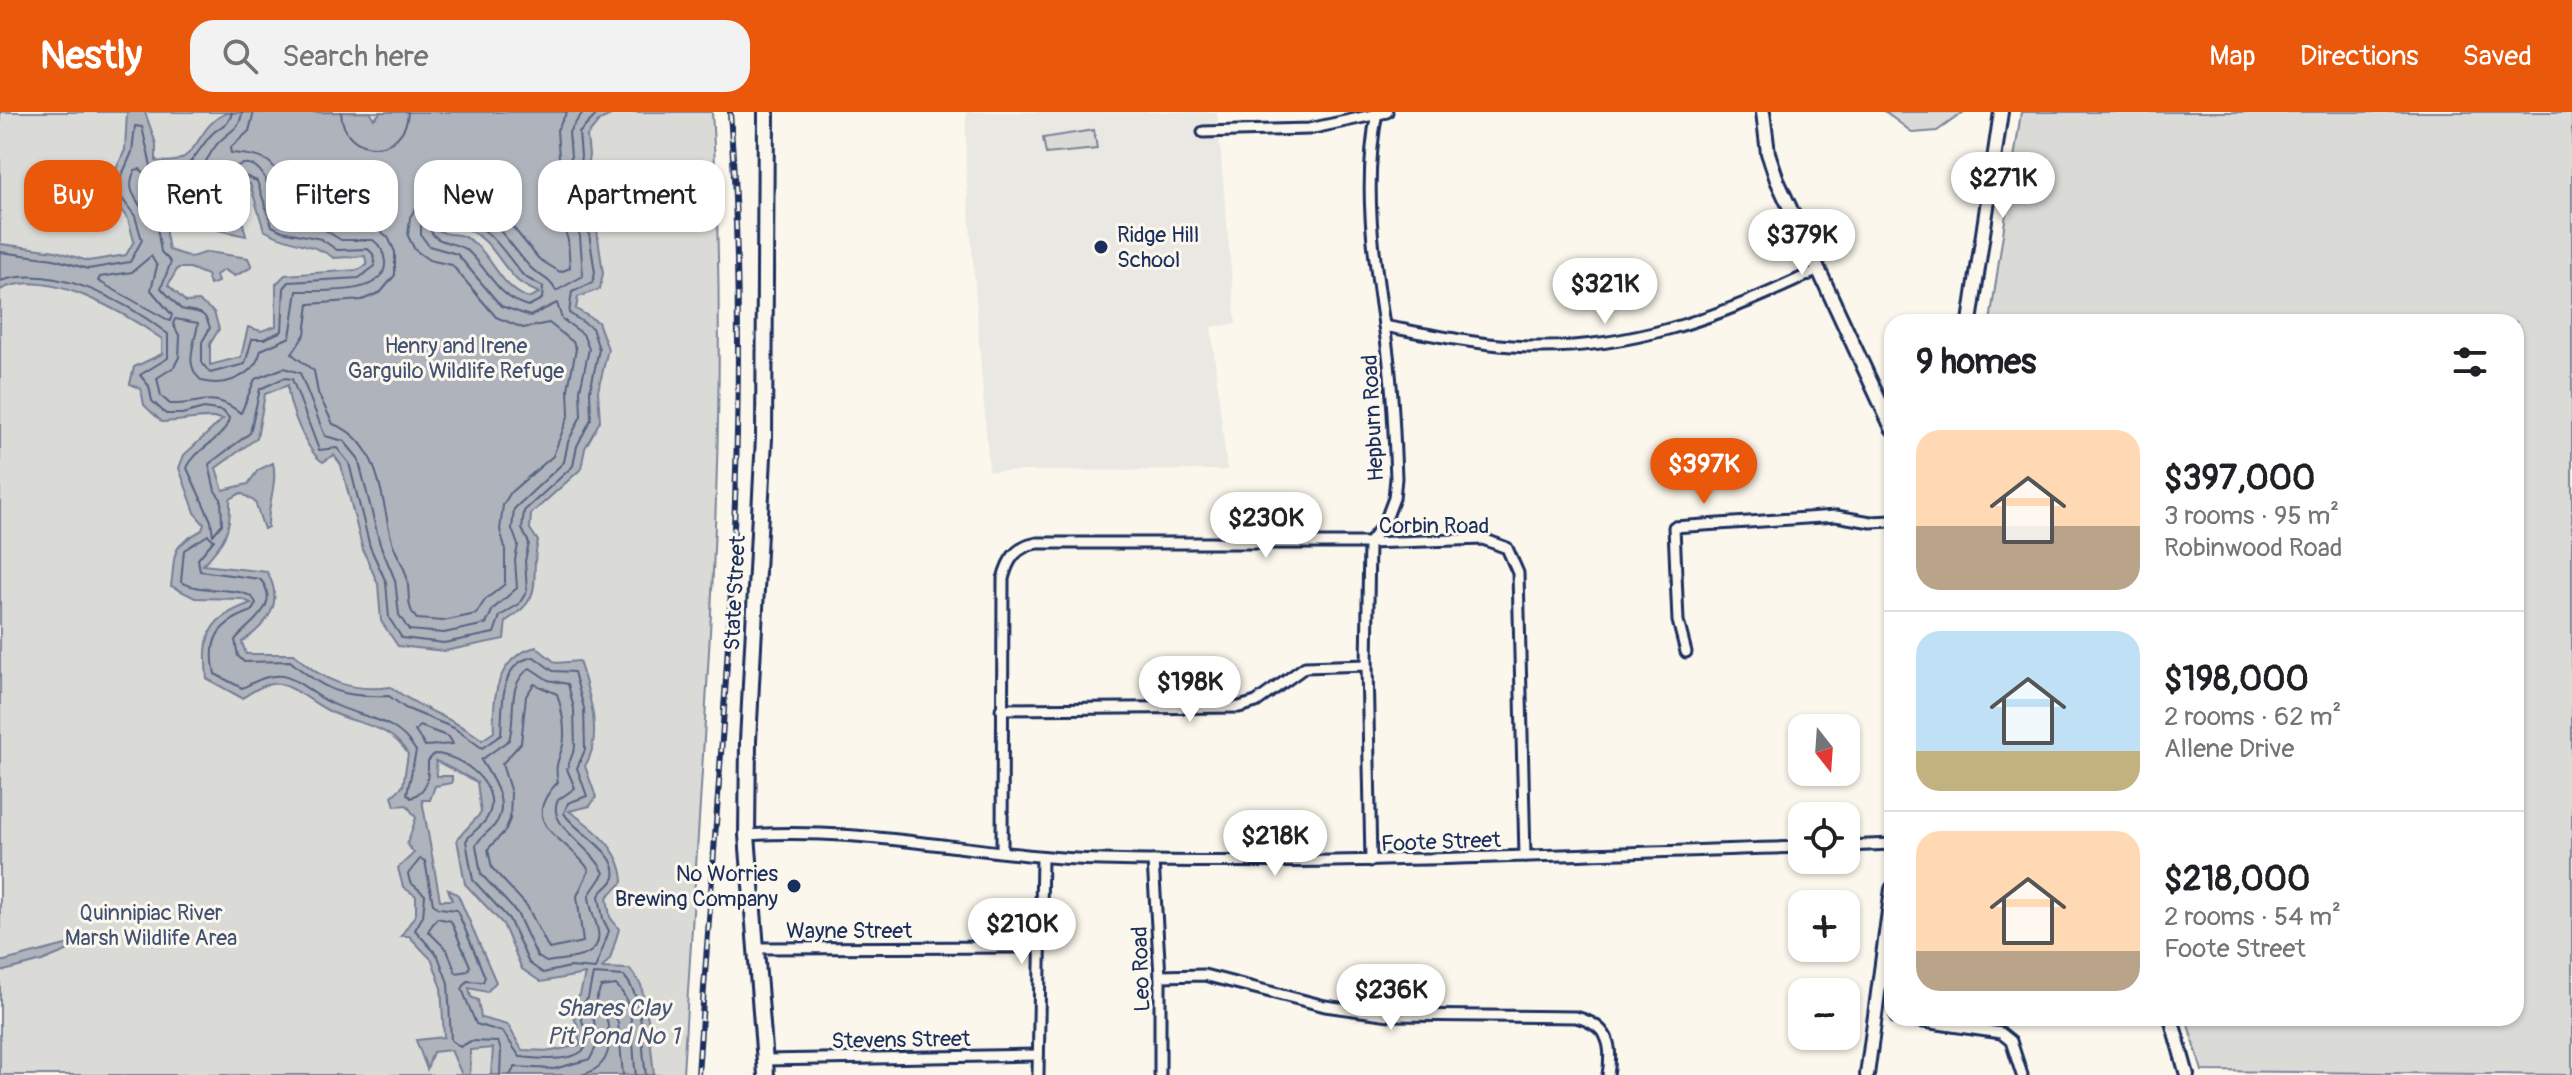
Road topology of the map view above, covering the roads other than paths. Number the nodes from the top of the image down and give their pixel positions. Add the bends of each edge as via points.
1 (766, 112) edge
2 (1763, 112) edge
3 (2001, 112) edge
4 (1380, 113) edge
5 (1203, 132) dead end
6 (1818, 270) junction
7 (1971, 314) edge
8 (1384, 326) junction
9 (1884, 411) edge
10 (1884, 521) edge
11 (1369, 543) junction
12 (1686, 652) dead end
13 (1367, 665) junction
14 (1001, 709) junction
15 (747, 835) junction
16 (1884, 844) edge
17 (1860, 845) edge
18 (1788, 847) edge
19 (1002, 850) junction
20 (1525, 856) junction
21 (1042, 858) junction
22 (1153, 861) junction
23 (1371, 861) junction
24 (1038, 947) junction
25 (755, 948) junction
26 (1884, 948) edge
27 (1160, 976) junction
28 (1875, 1015) junction
29 (1884, 1016) edge
30 (1951, 1026) edge
31 (2173, 1026) edge
32 (1038, 1055) junction
33 (765, 1067) edge
34 (1038, 1075) edge
35 (1160, 1075) edge
36 (1608, 1075) edge
37 (1867, 1075) edge
38 (2022, 1075) edge
39 (2187, 1075) edge

1 - 15 main road, State Street via 764,425
2 - 6 main road via 1771,165
3 - 7 main road
4 - 5 street via 1309,129
4 - 8 street, Hepburn Road via 1368,160 1374,271
6 - 8 street via 1717,315 1630,339 1515,346
6 - 9 main road
8 - 11 street, Hepburn Road via 1396,478 1385,522
10 - 12 street via 1836,516 1674,527 1678,621
11 - 13 street
11 - 14 street, Corbin Road via 1028,545 1011,557 1003,579
11 - 20 street, Corbin Road via 1483,539 1500,543 1513,555 1518,573
13 - 14 street via 1305,667 1256,702 1239,707
13 - 23 street
14 - 19 street, Corbin Road
15 - 19 street, Foote Street via 918,840
15 - 25 main road, State Street
16 - 17 street
18 - 20 street, Foote Street
19 - 21 street, Foote Street
20 - 23 street, Foote Street
21 - 22 street, Foote Street
21 - 24 street
22 - 23 street, Foote Street
22 - 27 street, Leo Road
24 - 25 street, Wayne Street
24 - 32 street
25 - 33 main road, State Street
26 - 28 main road
27 - 35 street, Leo Road
27 - 36 street via 1204,975 1325,1006 1390,1015 1576,1017 1607,1034 1612,1054
28 - 29 street
28 - 37 main road
30 - 38 street via 2001,1033 2011,1041
31 - 39 main road
32 - 33 street, Stevens Street
32 - 34 street

